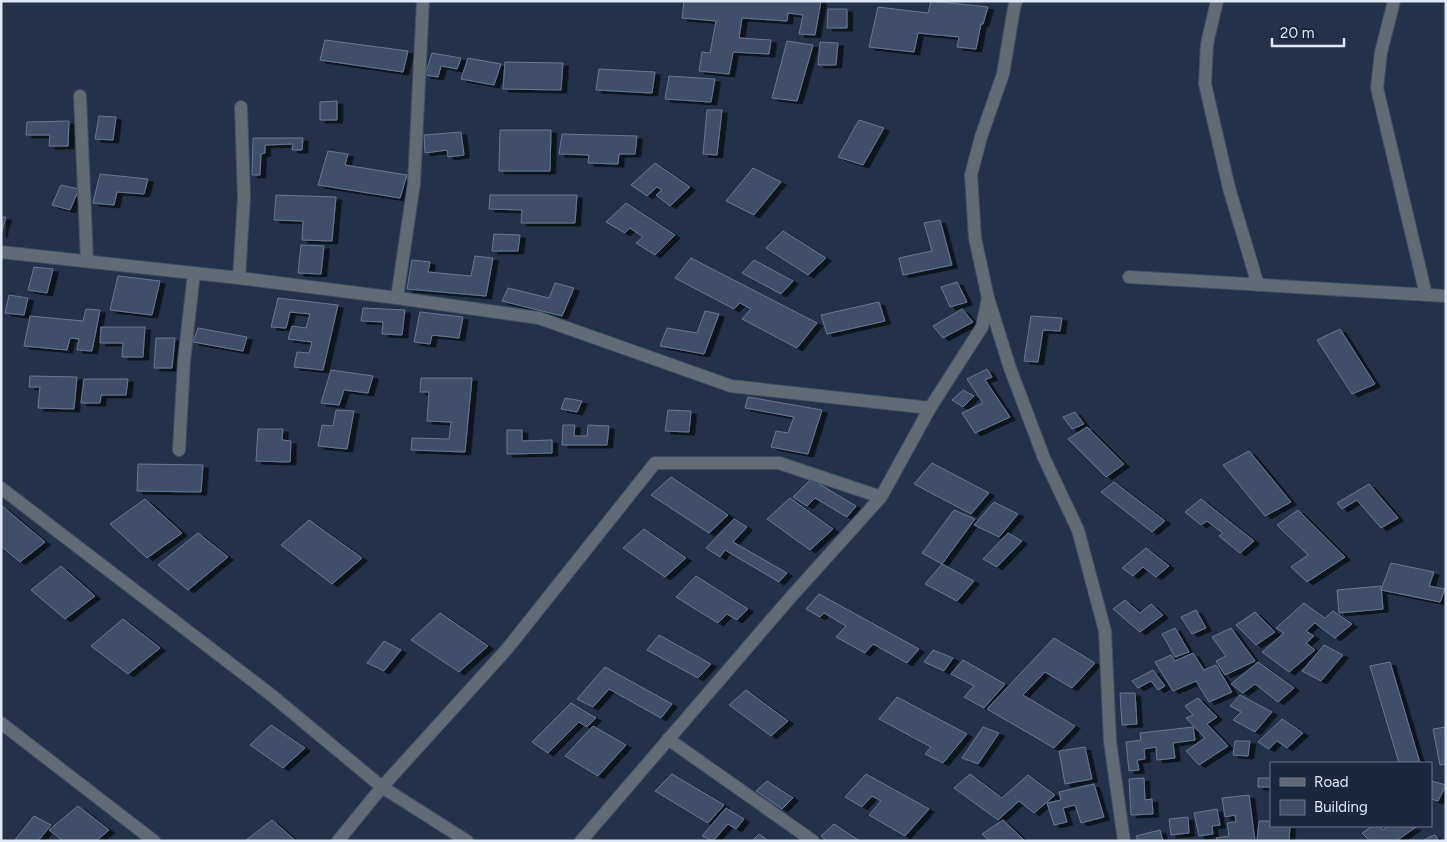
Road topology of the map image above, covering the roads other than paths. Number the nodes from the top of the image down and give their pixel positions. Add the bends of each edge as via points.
1 (423, 1) edge
2 (1016, 1) edge
3 (1217, 1) edge
4 (1394, 1) edge
5 (80, 96) dead end
6 (241, 107) dead end
7 (1, 252) edge
8 (87, 261) junction
9 (194, 273) junction
10 (1128, 277) dead end
11 (239, 278) junction
12 (1258, 285) junction
13 (1426, 295) junction
14 (1446, 296) edge
15 (397, 298) junction
16 (988, 298) junction
17 (930, 408) junction
18 (179, 450) dead end
19 (1, 488) edge
20 (881, 497) junction
21 (1, 723) edge
22 (668, 739) junction
23 (382, 787) junction
24 (154, 841) edge
25 (338, 841) edge
26 (467, 841) edge
27 (581, 841) edge
28 (813, 841) edge
29 (1124, 841) edge

1 - 15 street via 414,183
2 - 16 street via 1003,74 971,175 975,238
3 - 12 street via 1207,44 1205,84 1229,188
4 - 13 street via 1381,52 1377,88
5 - 8 street
6 - 11 street via 244,197
7 - 8 street
8 - 9 street
9 - 11 street
9 - 18 street via 184,361
10 - 12 street
11 - 15 street
12 - 13 street
13 - 14 street
15 - 17 street via 538,318 731,386
16 - 17 street via 982,327
16 - 29 street via 1044,458 1078,530 1105,631 1110,741
17 - 20 street
19 - 23 street via 270,694
20 - 22 street
20 - 23 street via 779,463 656,463 507,650
21 - 24 street
22 - 27 street
22 - 28 street
23 - 25 street
23 - 26 street

